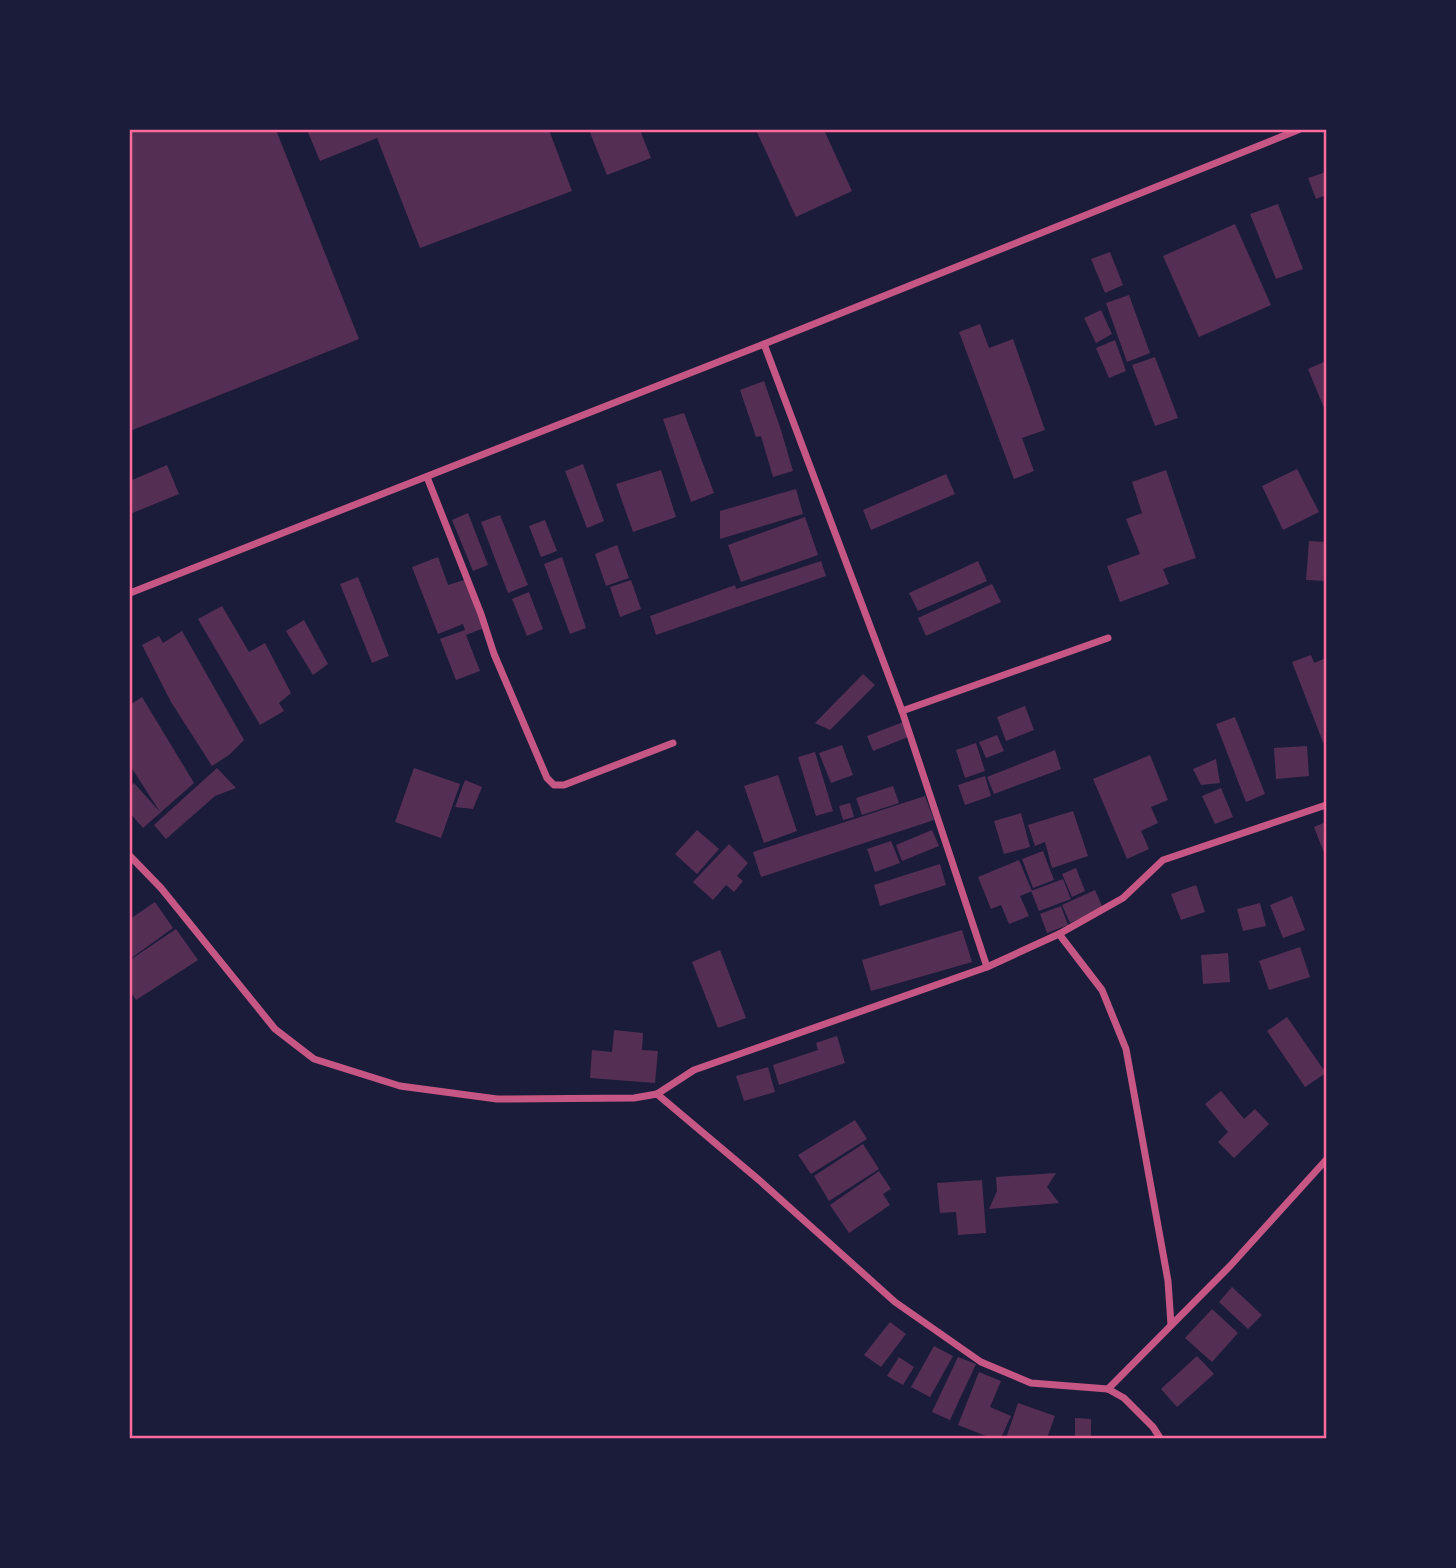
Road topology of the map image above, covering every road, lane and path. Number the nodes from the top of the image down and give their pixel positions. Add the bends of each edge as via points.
1 (1298, 130) edge
2 (764, 344) junction
3 (426, 477) junction
4 (130, 593) edge
5 (1108, 638) dead end
6 (902, 711) junction
7 (673, 743) dead end
8 (1326, 805) edge
9 (130, 856) edge
10 (1059, 934) junction
11 (988, 967) junction
12 (657, 1094) junction
13 (1326, 1160) edge
14 (1171, 1325) junction
15 (1108, 1389) junction
16 (1160, 1438) edge

1 - 2 street
2 - 3 street
2 - 6 street
3 - 4 street
3 - 7 street via 547,778 554,785 564,785
5 - 6 street
6 - 11 street
8 - 10 street via 1163,860 1123,898
9 - 12 street via 275,1029 314,1059 400,1086 497,1099
10 - 11 street
10 - 14 street via 1102,990 1126,1049 1168,1281
11 - 12 street via 694,1070
12 - 15 street via 895,1302 981,1362 1031,1383
13 - 14 street
14 - 15 street
15 - 16 street via 1124,1398

